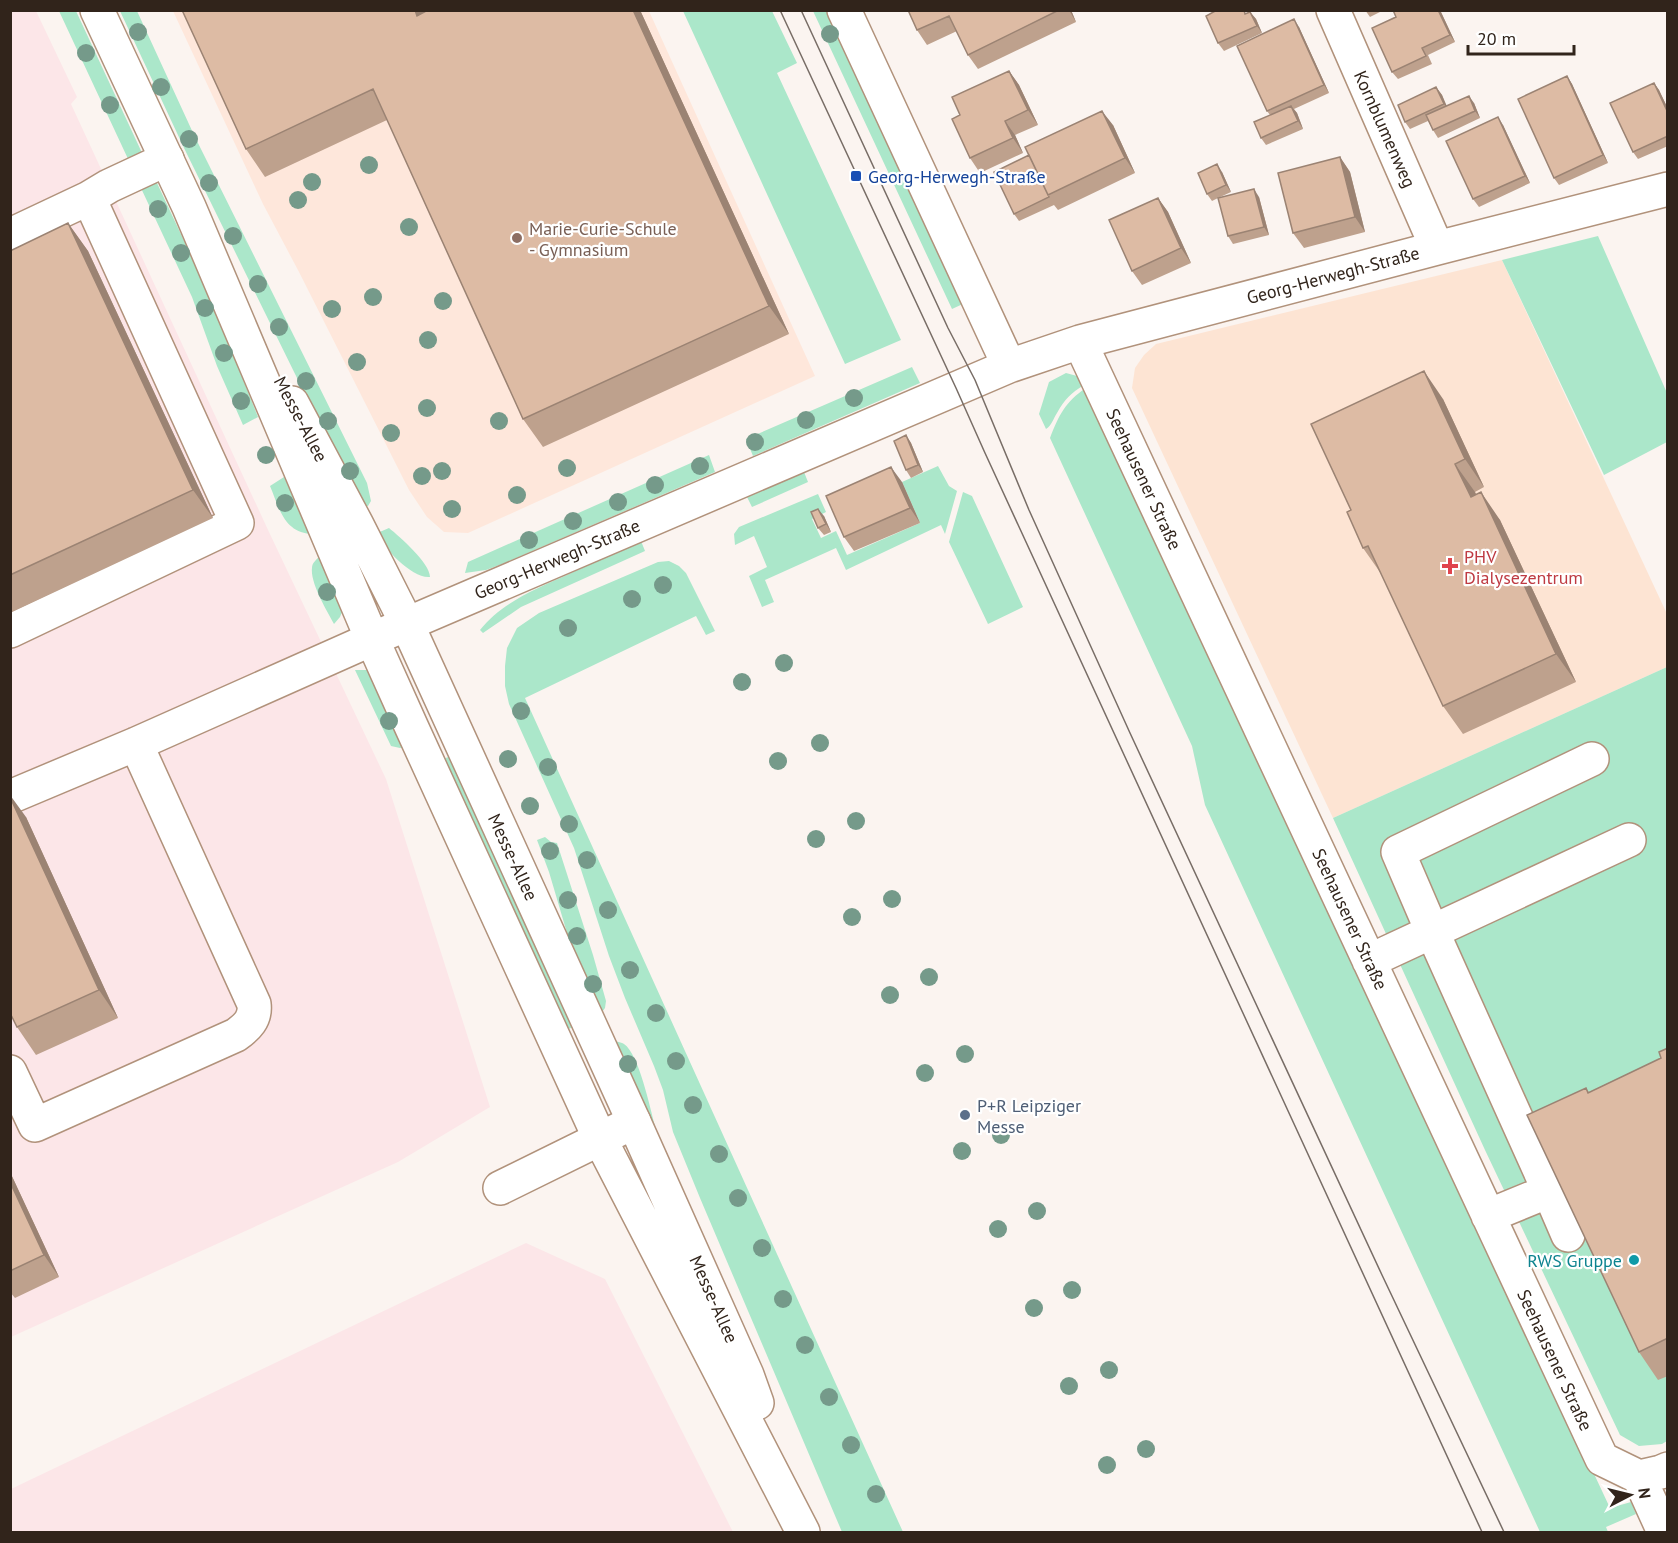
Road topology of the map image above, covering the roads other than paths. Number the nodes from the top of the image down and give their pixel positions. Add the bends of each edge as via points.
1 (97, 10) edge
2 (844, 10) edge
3 (1333, 10) edge
4 (167, 159) junction
5 (1668, 189) edge
6 (88, 198) junction
7 (189, 207) junction
8 (10, 238) edge
9 (1437, 248) junction
10 (1080, 342) junction
11 (1009, 366) junction
12 (407, 624) junction
13 (10, 631) edge
14 (372, 639) junction
15 (136, 744) junction
16 (1592, 759) dead end
17 (10, 797) edge
18 (1629, 840) dead end
19 (1432, 931) junction
20 (1369, 961) junction
21 (10, 1072) edge
22 (634, 1122) junction
23 (600, 1139) junction
24 (500, 1188) dead end
25 (1549, 1191) junction
26 (1488, 1216) junction
27 (1568, 1236) edge
28 (1653, 1473) edge
29 (801, 1528) edge
30 (1664, 1533) edge

1 - 4 street, Messe-Allee
2 - 11 street
3 - 9 street, Kornblumenweg
4 - 6 street
4 - 7 street, Messe-Allee
5 - 9 street, Georg-Herwegh-Straße
6 - 8 street
6 - 13 street via 237,523
7 - 12 street, Messe-Allee
7 - 14 street, Messe-Allee
9 - 10 street, Georg-Herwegh-Straße
10 - 11 street, Georg-Herwegh-Straße
10 - 20 street, Seehausener Straße
11 - 12 street, Georg-Herwegh-Straße
12 - 14 street, Georg-Herwegh-Straße
12 - 22 street, Messe-Allee
14 - 15 street, Georg-Herwegh-Straße
14 - 23 street, Messe-Allee
15 - 17 street, Georg-Herwegh-Straße
15 - 21 street via 254,1004 252,1019 236,1035 35,1125
16 - 19 street via 1398,852
18 - 19 street
19 - 20 street
19 - 25 street
20 - 26 street, Seehausener Straße
22 - 23 street
22 - 29 street, Messe-Allee via 747,1375
23 - 24 street
23 - 29 street, Messe-Allee
25 - 26 street
25 - 27 street
26 - 28 street, Seehausener Straße via 1602,1459
28 - 30 street

